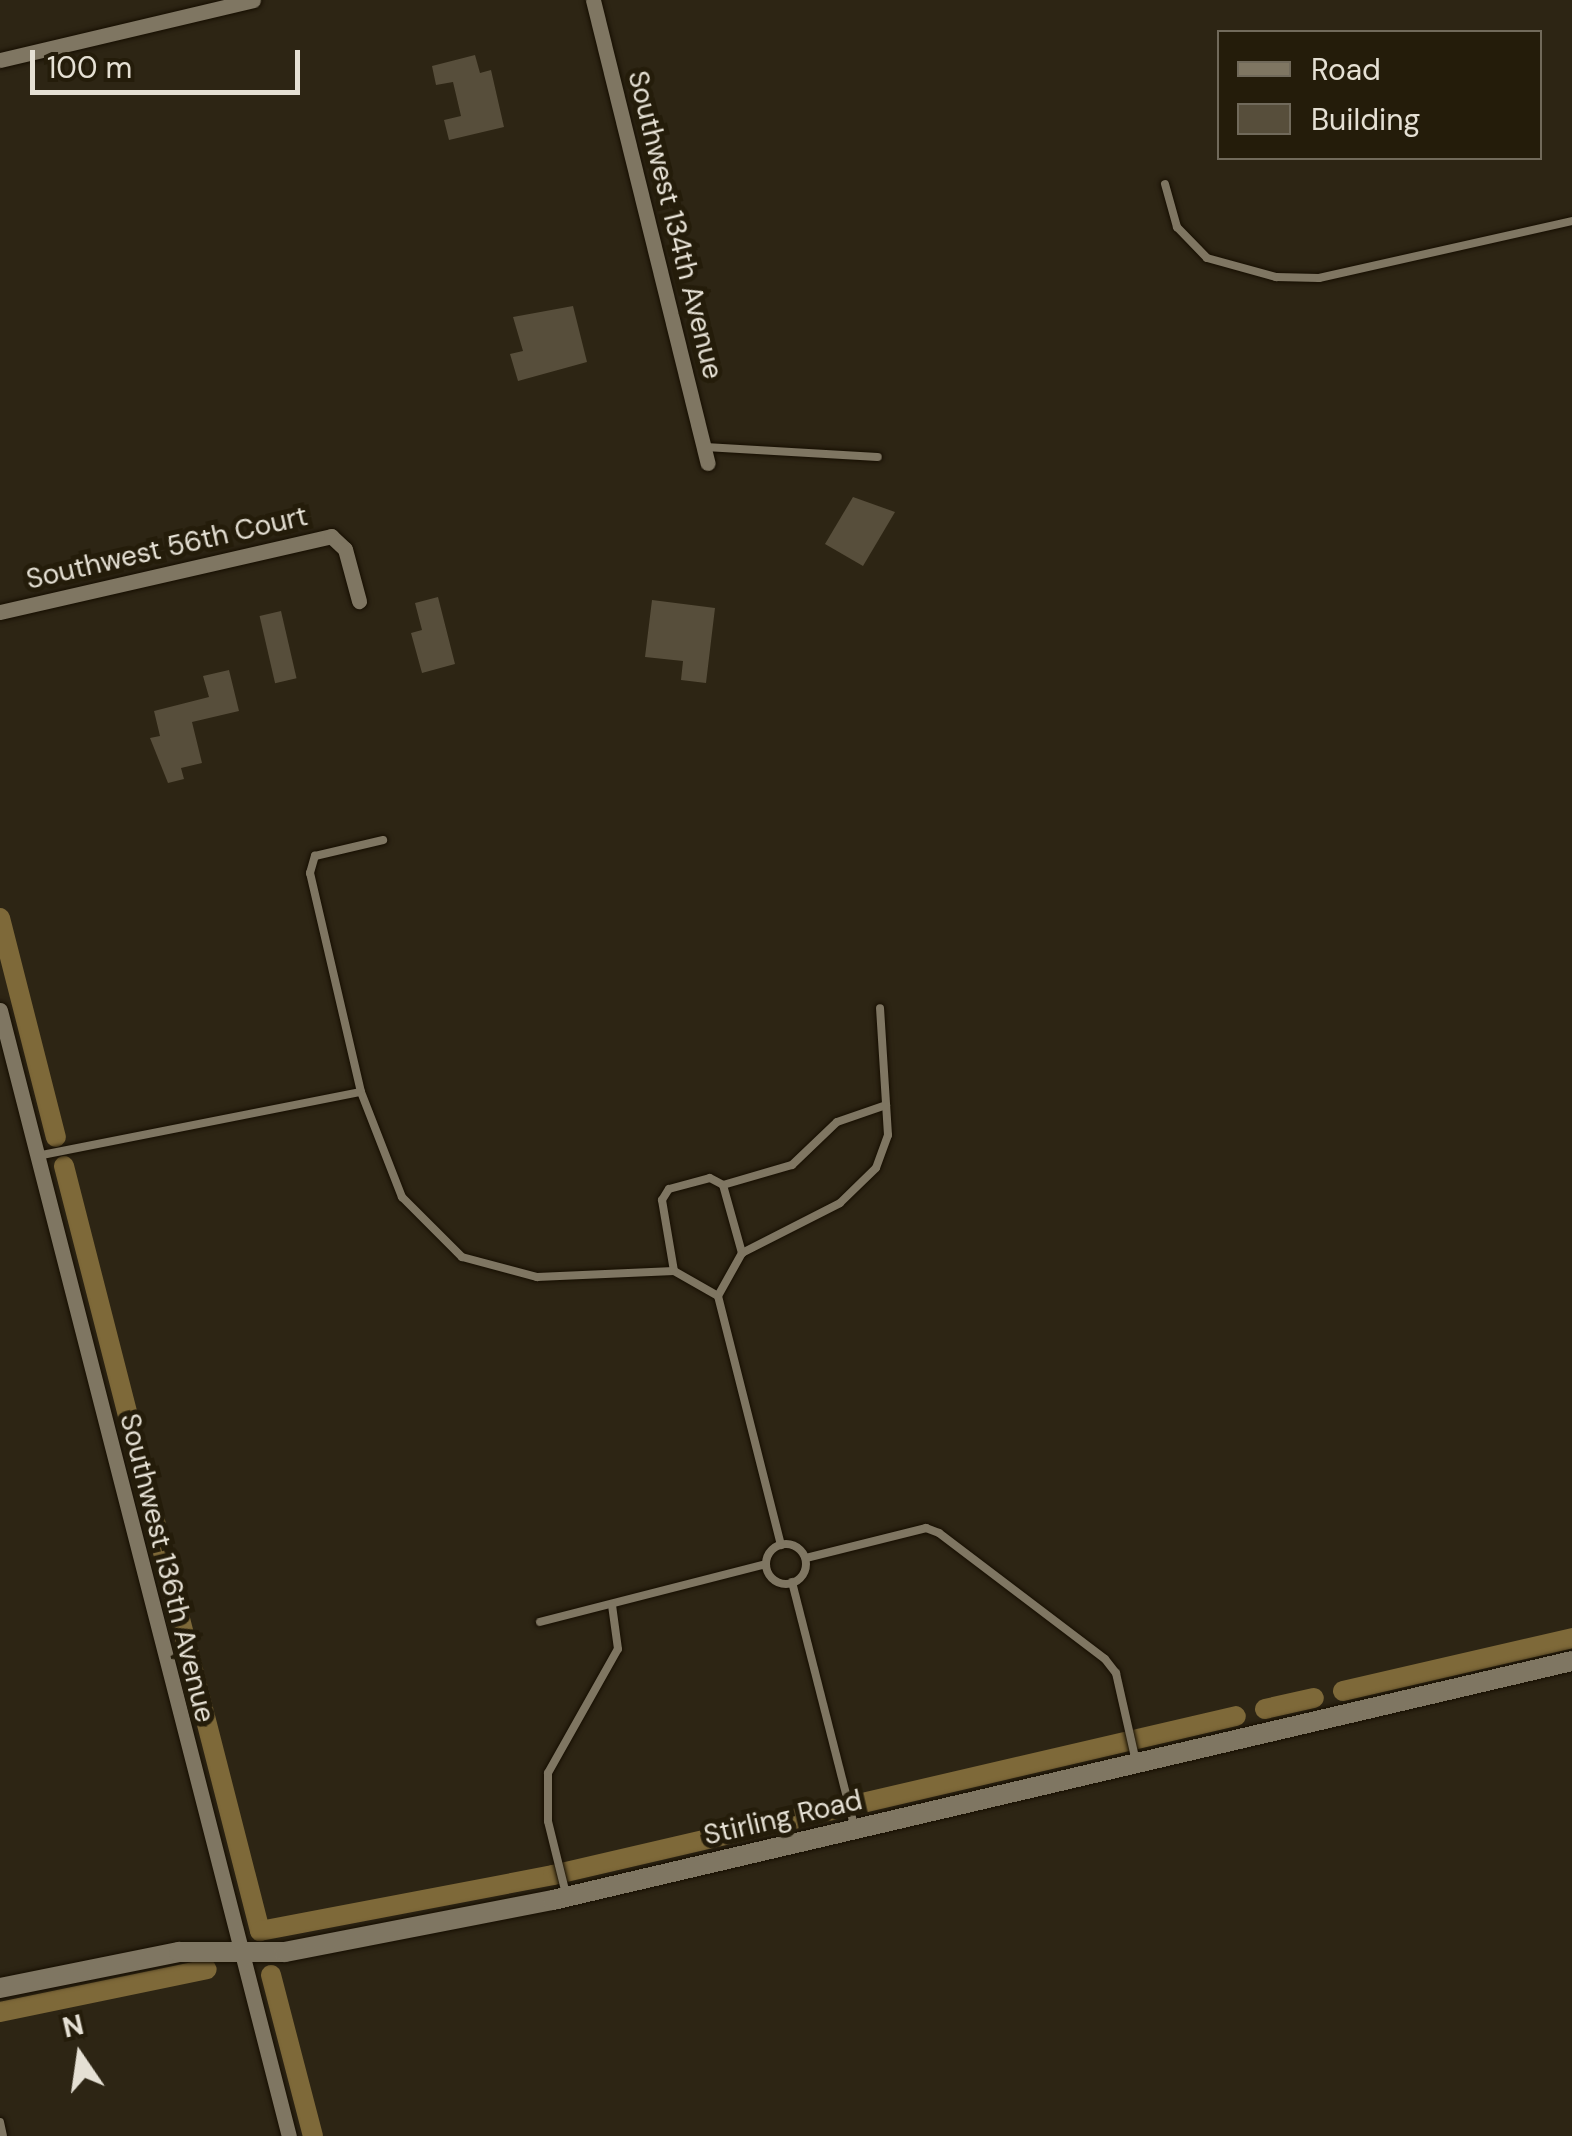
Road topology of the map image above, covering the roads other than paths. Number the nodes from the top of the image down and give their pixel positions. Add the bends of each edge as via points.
1 (254, 0) edge
2 (592, 0) edge
3 (0, 60) edge
4 (1165, 184) dead end
5 (1572, 221) edge
6 (707, 455) joint
7 (878, 457) dead end
8 (359, 602) dead end
9 (0, 612) edge
10 (383, 840) dead end
11 (880, 1008) dead end
12 (0, 1010) edge
13 (362, 1092) junction
14 (886, 1105) junction
15 (37, 1156) junction
16 (723, 1185) junction
17 (742, 1253) junction
18 (674, 1271) junction
19 (718, 1296) junction
20 (780, 1544) junction
21 (806, 1558) junction
22 (766, 1564) junction
23 (792, 1582) junction
24 (612, 1605) junction
25 (540, 1622) dead end
26 (1572, 1661) edge
27 (1136, 1763) junction
28 (855, 1829) junction
29 (567, 1896) junction
30 (243, 1948) junction
31 (0, 1988) edge
32 (0, 2122) edge
33 (3, 2136) edge
34 (289, 2136) edge

1 - 3 street
2 - 6 street, Southwest 134th Avenue
4 - 5 lane via 1177,227 1207,258 1276,277 1319,278
6 - 7 lane
8 - 9 street, Southwest 56th Court via 345,549 331,536
10 - 13 lane via 316,856 310,872
11 - 14 lane
12 - 15 street, Southwest 136th Avenue
13 - 15 lane
13 - 18 lane via 402,1197 462,1257 537,1277
14 - 16 lane via 837,1122 792,1165
14 - 17 lane via 888,1135 876,1168 840,1203
15 - 30 street, Southwest 136th Avenue
16 - 17 lane
16 - 18 lane via 710,1178 669,1189 662,1200
17 - 19 lane
18 - 19 lane
19 - 20 lane
20 - 21 lane
20 - 22 lane
21 - 23 lane
21 - 27 lane via 926,1528 938,1533 1105,1660 1116,1673
22 - 23 lane via 776,1580
22 - 24 lane
23 - 28 lane
24 - 25 lane
24 - 29 lane via 618,1650 548,1772 548,1821
26 - 27 street, Stirling Road
27 - 28 street, Stirling Road
28 - 29 street, Stirling Road
29 - 30 street, Stirling Road via 285,1952
30 - 31 street, Stirling Road via 179,1952
30 - 34 street, Southwest 136th Avenue
32 - 33 lane

